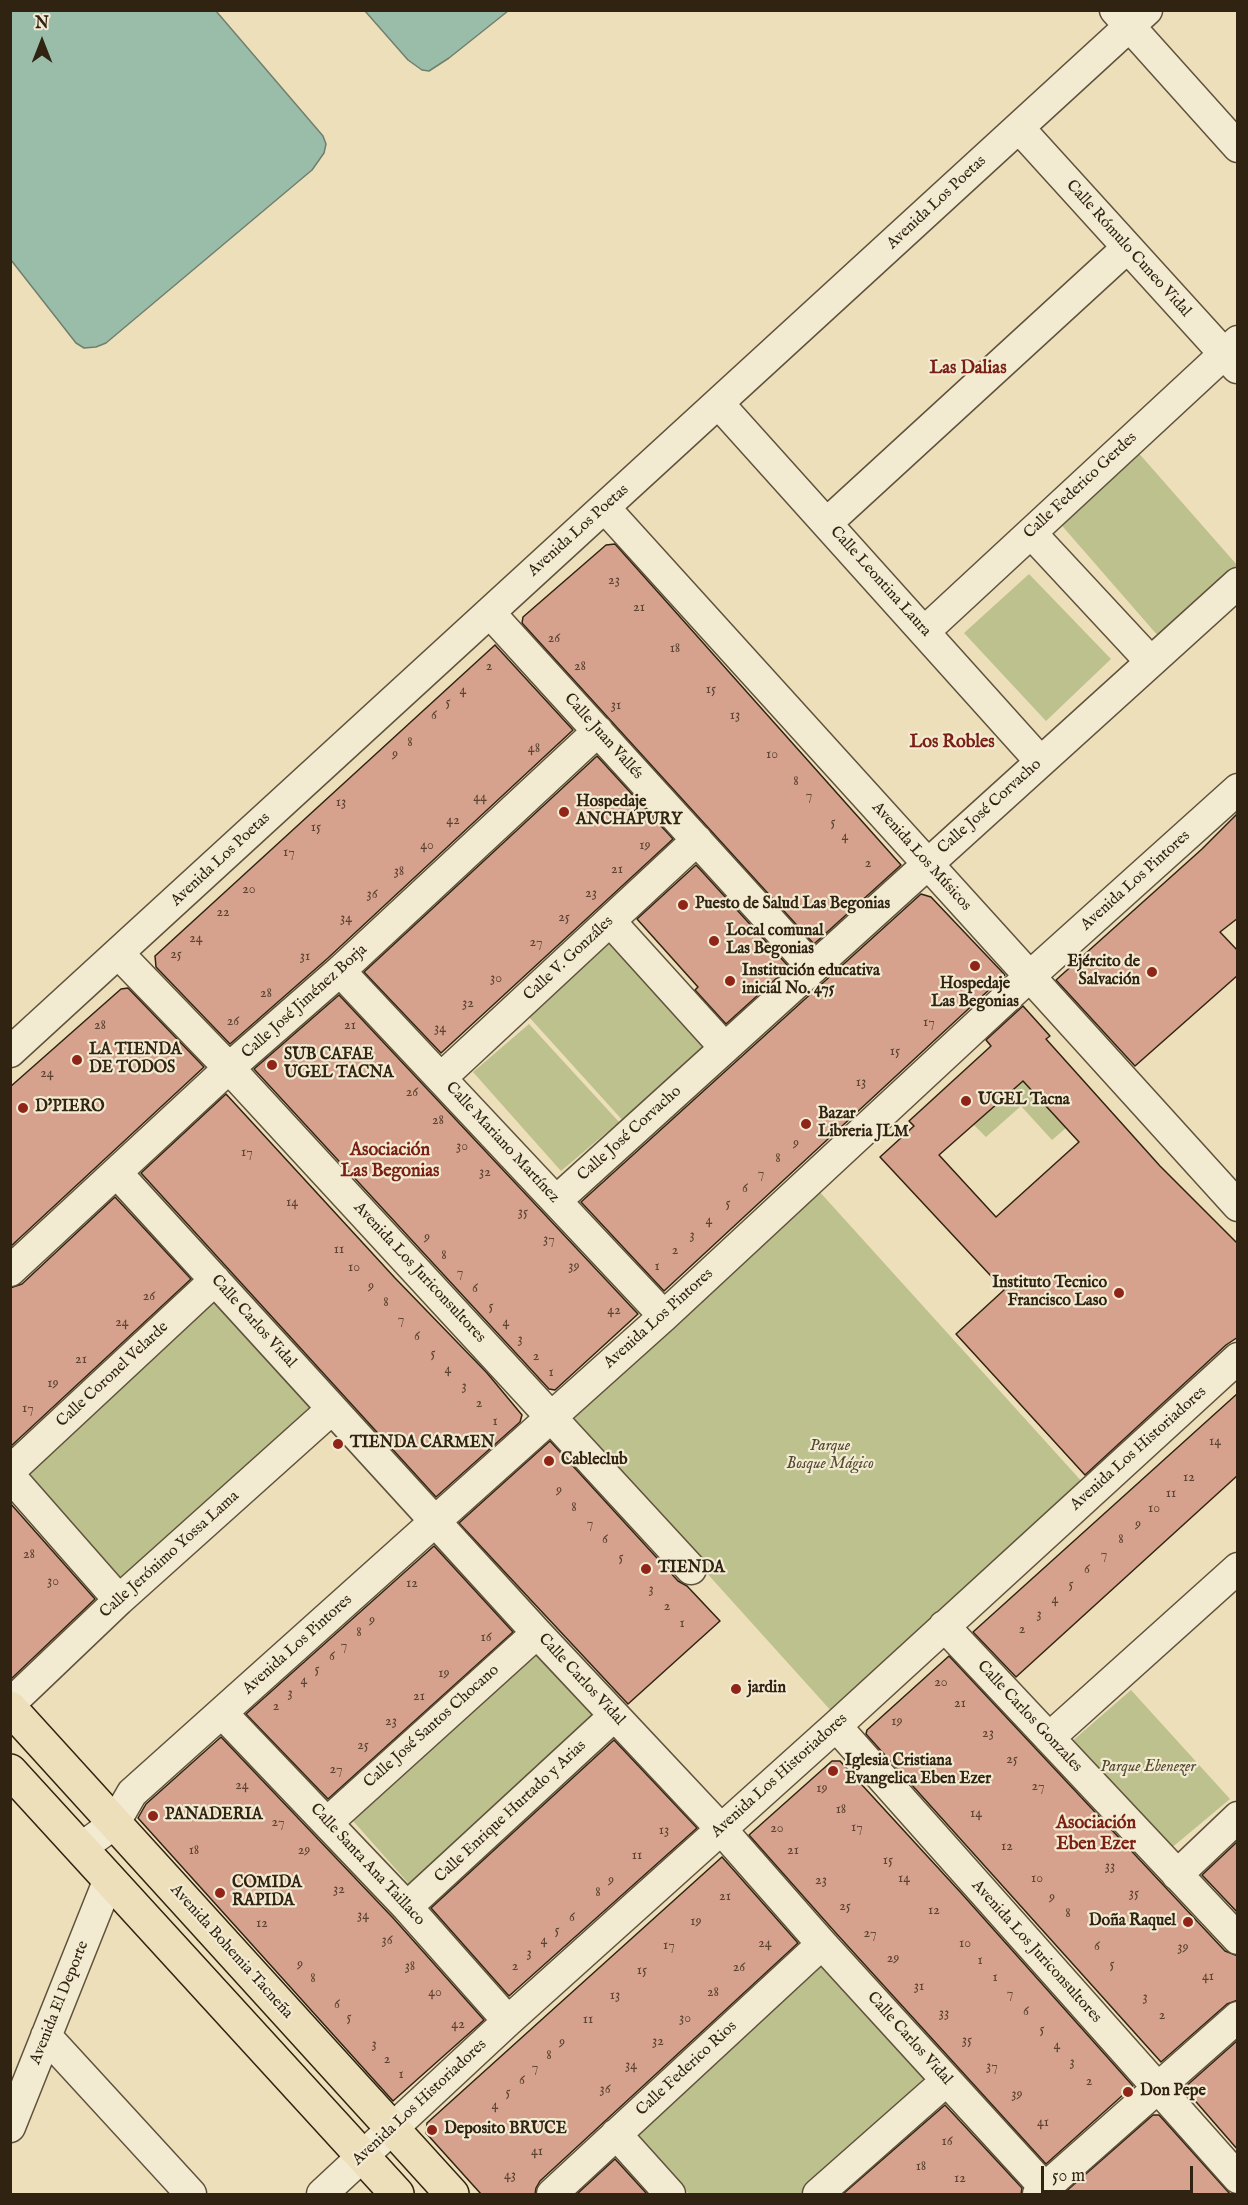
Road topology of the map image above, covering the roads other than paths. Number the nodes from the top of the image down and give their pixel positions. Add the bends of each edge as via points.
1 (1130, 16) edge
2 (1019, 128) junction
3 (1238, 147) edge
4 (1127, 248) junction
5 (1233, 355) edge
6 (718, 404) junction
7 (604, 508) junction
8 (827, 523) junction
9 (1031, 532) junction
10 (1238, 583) edge
11 (490, 612) junction
12 (924, 632) junction
13 (1151, 662) junction
14 (598, 731) junction
15 (1040, 762) junction
16 (1238, 789) edge
17 (697, 840) junction
18 (928, 864) junction
19 (610, 921) junction
20 (118, 953) junction
21 (813, 968) junction
22 (340, 971) junction
23 (1029, 977) junction
24 (725, 1048) junction
25 (10, 1052) edge
26 (229, 1068) junction
27 (441, 1078) junction
28 (117, 1173) junction
29 (556, 1201) junction
30 (1238, 1206) edge
31 (10, 1271) edge
32 (215, 1280) junction
33 (664, 1316) junction
34 (1238, 1358) edge
35 (332, 1409) junction
36 (551, 1416) junction
37 (10, 1471) edge
38 (10, 1476) edge
39 (435, 1520) junction
40 (1238, 1568) edge
41 (691, 1569) dead end
42 (119, 1600) junction
43 (944, 1626) junction
44 (537, 1633) junction
45 (10, 1706) edge
46 (222, 1713) junction
47 (615, 1716) junction
48 (836, 1726) junction
49 (1049, 1738) junction
50 (11, 1773) edge
51 (1238, 1817) edge
52 (328, 1822) junction
53 (114, 1824) junction
54 (721, 1829) junction
55 (81, 1848) junction
56 (1177, 1875) junction
57 (109, 1879) junction
58 (407, 1907) junction
59 (1238, 1939) edge
60 (822, 1944) junction
61 (1238, 2017) edge
62 (508, 2021) junction
63 (46, 2036) junction
64 (946, 2081) junction
65 (1157, 2088) junction
66 (10, 2127) edge
67 (393, 2129) junction
68 (616, 2134) junction
69 (363, 2157) junction
70 (1238, 2178) edge
71 (1041, 2191) edge
72 (191, 2194) edge
73 (322, 2194) edge
74 (397, 2194) edge
75 (452, 2194) edge
76 (552, 2194) edge
77 (670, 2194) edge
78 (818, 2194) edge

1 - 2 street, Avenida Los Poetas
1 - 3 street
2 - 4 street, Calle Rómulo Cuneo Vidal
2 - 6 street, Avenida Los Poetas
4 - 5 street, Calle Rómulo Cuneo Vidal
4 - 8 street
5 - 9 street, Calle Federico Gerdes
6 - 7 street, Avenida Los Poetas
6 - 8 street, Calle Leontina Laura
7 - 11 street, Avenida Los Poetas
7 - 18 street, Avenida Los Músicos
8 - 12 street, Calle Leontina Laura
9 - 12 street, Calle Federico Gerdes
9 - 13 street
10 - 13 street, Calle José Corvacho
11 - 14 street, Calle Juan Vallés
11 - 20 street, Avenida Los Poetas
12 - 15 street, Calle Leontina Laura
13 - 15 street, Calle José Corvacho
14 - 17 street, Calle Juan Vallés
14 - 22 street, Calle José Jiménez Borja
15 - 18 street, Calle José Corvacho
16 - 23 street, Avenida Los Pintores
17 - 19 street, Calle V. Gonzáles
17 - 21 street, Calle Juan Vallés
18 - 21 street, Calle José Corvacho
18 - 23 street, Avenida Los Músicos
19 - 24 street
19 - 27 street, Calle V. Gonzáles
20 - 25 street, Avenida Los Poetas
20 - 26 street, Avenida Los Juriconsultores
21 - 24 street, Calle José Corvacho
22 - 26 street, Calle José Jiménez Borja
22 - 27 street, Calle Mariano Martínez
23 - 30 street, Avenida Los Músicos
23 - 33 street, Avenida Los Pintores
24 - 29 street, Calle José Corvacho
26 - 28 street, Calle José Jiménez Borja
26 - 36 street, Avenida Los Juriconsultores
27 - 29 street, Calle Mariano Martínez
28 - 31 street, Calle José Jiménez Borja
28 - 32 street, Calle Carlos Vidal
29 - 33 street, Calle Mariano Martínez
32 - 35 street, Calle Carlos Vidal
32 - 37 street, Calle Coronel Velarde
33 - 36 street, Avenida Los Pintores
34 - 43 street, Avenida Los Historiadores
35 - 39 street, Calle Carlos Vidal
35 - 42 street, Calle Jerónimo Yossa Lama
36 - 39 street, Avenida Los Pintores
36 - 41 street, Avenida Los Juriconsultores
38 - 42 street
39 - 44 street, Calle Carlos Vidal
39 - 46 street, Avenida Los Pintores
40 - 49 street
42 - 45 street, Calle Jerónimo Yossa Lama
43 - 48 street, Avenida Los Historiadores
43 - 49 street, Calle Carlos Gonzales
44 - 47 street, Calle Carlos Vidal
44 - 52 street, Calle José Santos Chocano
45 - 53 main road, Avenida Bohemia Tacneña
46 - 52 street, Calle Santa Ana Taillaco
46 - 53 street, Avenida Los Pintores via 132,1793
47 - 54 street, Calle Carlos Vidal
47 - 58 street, Calle Enrique Hurtado y Arias
48 - 54 street, Avenida Los Historiadores
48 - 65 street, Avenida Los Juriconsultores
49 - 56 street, Calle Carlos Gonzales
50 - 55 main road
51 - 56 street
52 - 58 street, Calle Santa Ana Taillaco
53 - 55 street, Avenida Los Pintores
53 - 67 main road, Avenida Bohemia Tacneña
54 - 60 street, Calle Carlos Vidal
54 - 62 street, Avenida Los Historiadores
55 - 57 main road
56 - 59 street, Calle Carlos Gonzales
57 - 63 street, Avenida El Deporte
57 - 69 main road
58 - 62 street, Calle Santa Ana Taillaco
60 - 64 street, Calle Carlos Vidal
60 - 68 street, Calle Federico Rios
61 - 65 street
62 - 67 street, Avenida Los Historiadores
63 - 66 street, Avenida El Deporte
63 - 72 street
64 - 71 street, Calle Carlos Vidal
64 - 78 street
65 - 70 street, Avenida Los Juriconsultores
65 - 71 street
67 - 69 street, Avenida Los Historiadores
67 - 75 main road, Avenida Bohemia Tacneña
68 - 76 street, Calle Federico Rios
68 - 77 street
69 - 73 street, Avenida Los Historiadores
69 - 74 main road

